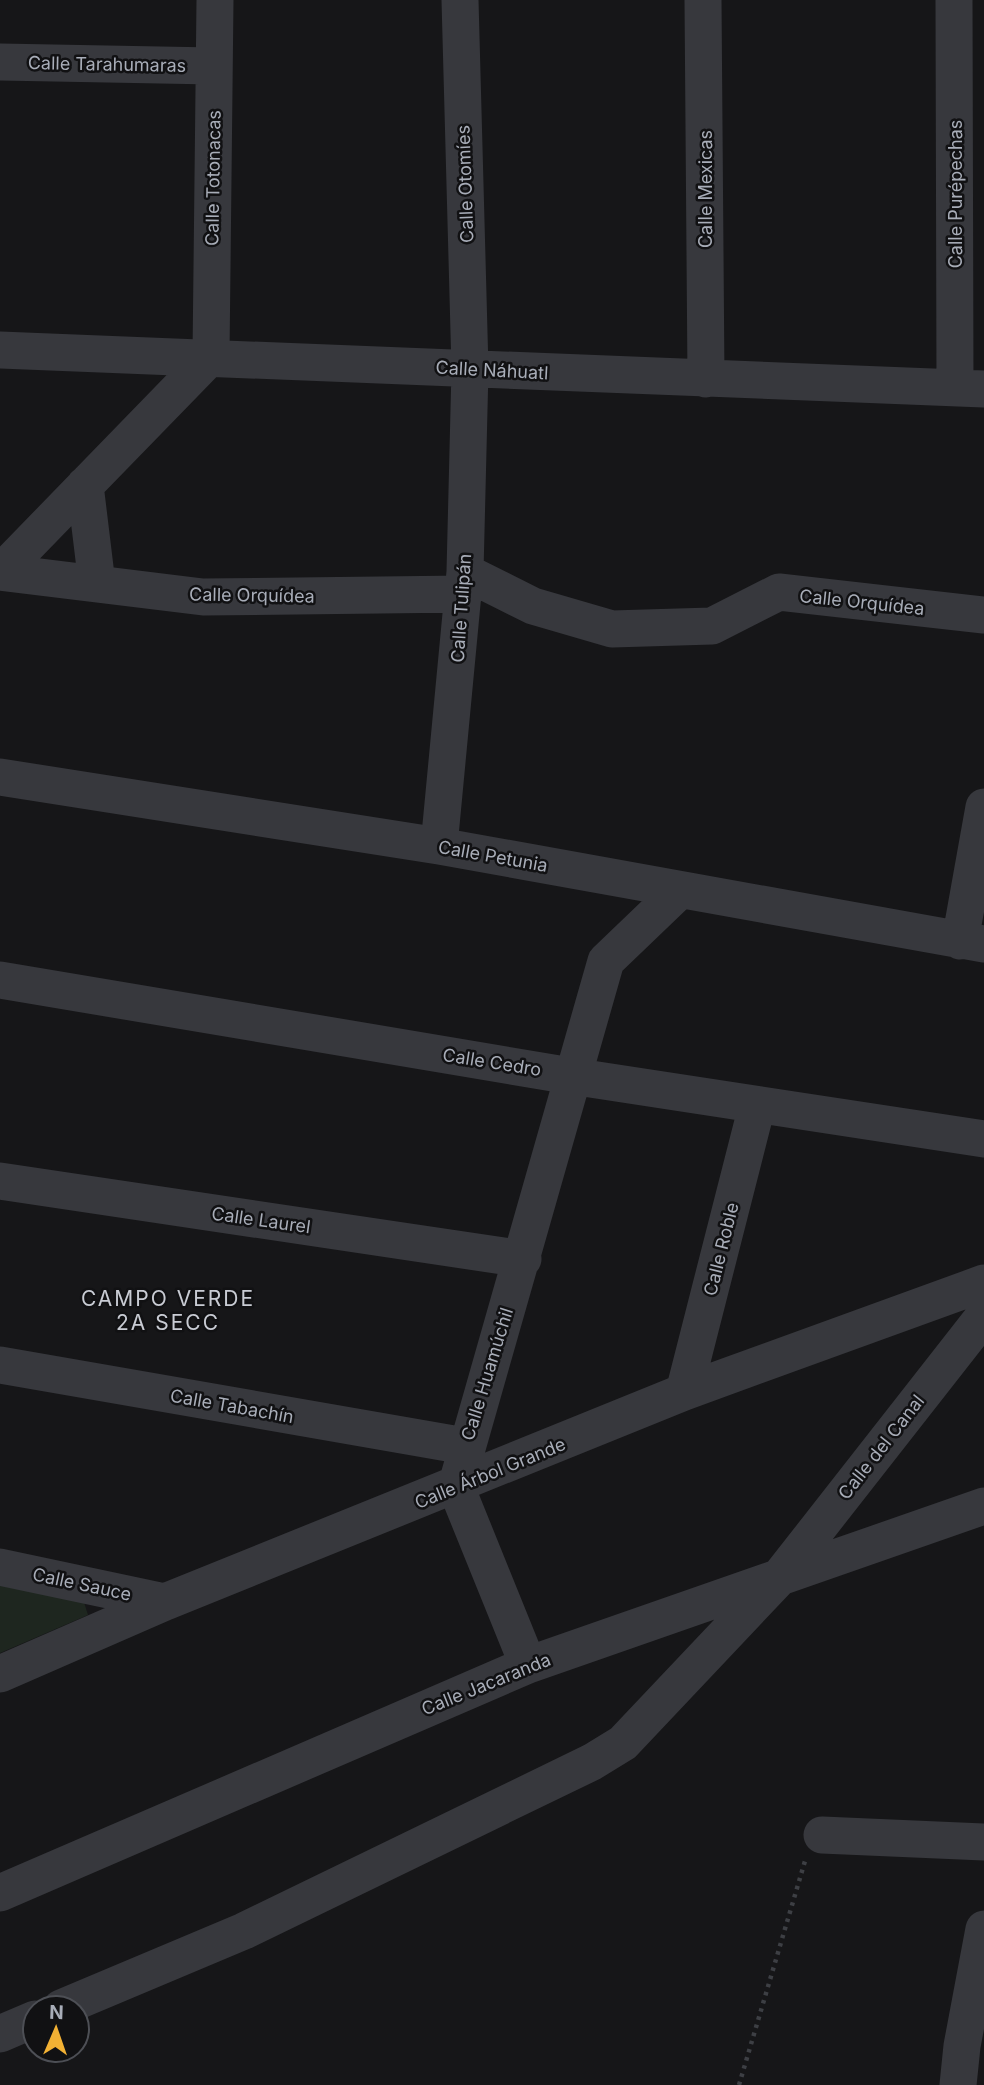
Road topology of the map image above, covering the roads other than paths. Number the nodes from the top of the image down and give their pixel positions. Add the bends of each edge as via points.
1 (215, 0) edge
2 (460, 0) edge
3 (703, 0) edge
4 (954, 0) edge
5 (0, 62) edge
6 (214, 66) junction
7 (0, 350) edge
8 (211, 356) junction
9 (470, 369) junction
10 (706, 379) junction
11 (970, 388) edge
12 (85, 485) junction
13 (1, 572) edge
14 (465, 583) junction
15 (97, 584) junction
16 (984, 615) edge
17 (0, 777) edge
18 (984, 807) edge
19 (439, 846) junction
20 (679, 891) junction
21 (972, 943) edge
22 (0, 980) edge
23 (571, 1076) junction
24 (757, 1106) junction
25 (984, 1139) edge
26 (0, 1181) edge
27 (523, 1259) junction
28 (984, 1283) edge
29 (984, 1316) edge
30 (0, 1365) edge
31 (684, 1392) junction
32 (465, 1446) junction
33 (456, 1487) junction
34 (984, 1506) edge
35 (0, 1567) edge
36 (778, 1579) junction
37 (165, 1602) junction
38 (528, 1665) junction
39 (0, 1674) edge
40 (822, 1835) road end
41 (984, 1842) edge
42 (0, 1893) edge
43 (984, 1929) edge
44 (91, 1995) edge
45 (21, 2025) edge
46 (0, 2034) edge
47 (958, 2085) edge

1 - 6 street, Calle Totonacas
2 - 9 street, Calle Otomíes
3 - 10 street, Calle Mexicas
4 - 11 street, Calle Purépechas
5 - 6 street, Calle Tarahumaras
6 - 8 street, Calle Totonacas
7 - 8 street, Calle Náhuatl
8 - 9 street, Calle Náhuatl
8 - 12 street
9 - 10 street, Calle Náhuatl
9 - 14 street, Calle Tulipán
10 - 11 street, Calle Náhuatl
12 - 13 street
12 - 15 street
13 - 15 street, Calle Orquídea
14 - 15 street, Calle Orquídea via 203,597
14 - 16 street, Calle Orquídea via 612,629 712,626 779,592
14 - 19 street, Calle Tulipán
17 - 19 street, Calle Petunia
18 - 21 street
19 - 20 street, Calle Petunia
20 - 21 street, Calle Petunia
20 - 23 street, Calle Huamúchil via 606,961
22 - 23 street, Calle Cedro
23 - 24 street, Calle Cedro
23 - 27 street, Calle Huamúchil
24 - 25 street, Calle Cedro
24 - 31 street, Calle Roble
26 - 27 street, Calle Laurel
27 - 32 street, Calle Huamúchil
28 - 31 street, Calle Árbol Grande
29 - 36 street, Calle del Canal
30 - 32 street, Calle Tabachín
31 - 33 street, Calle Árbol Grande
32 - 33 street, Calle Huamúchil
33 - 37 street, Calle Árbol Grande
33 - 38 street
34 - 36 street, Calle Jacaranda
35 - 37 street, Calle Sauce
36 - 38 street, Calle Jacaranda
36 - 44 street, Calle del Canal via 623,1743 592,1762 244,1931
37 - 39 street, Calle Árbol Grande
38 - 42 street, Calle Jacaranda
40 - 41 street
43 - 47 street
45 - 46 street

